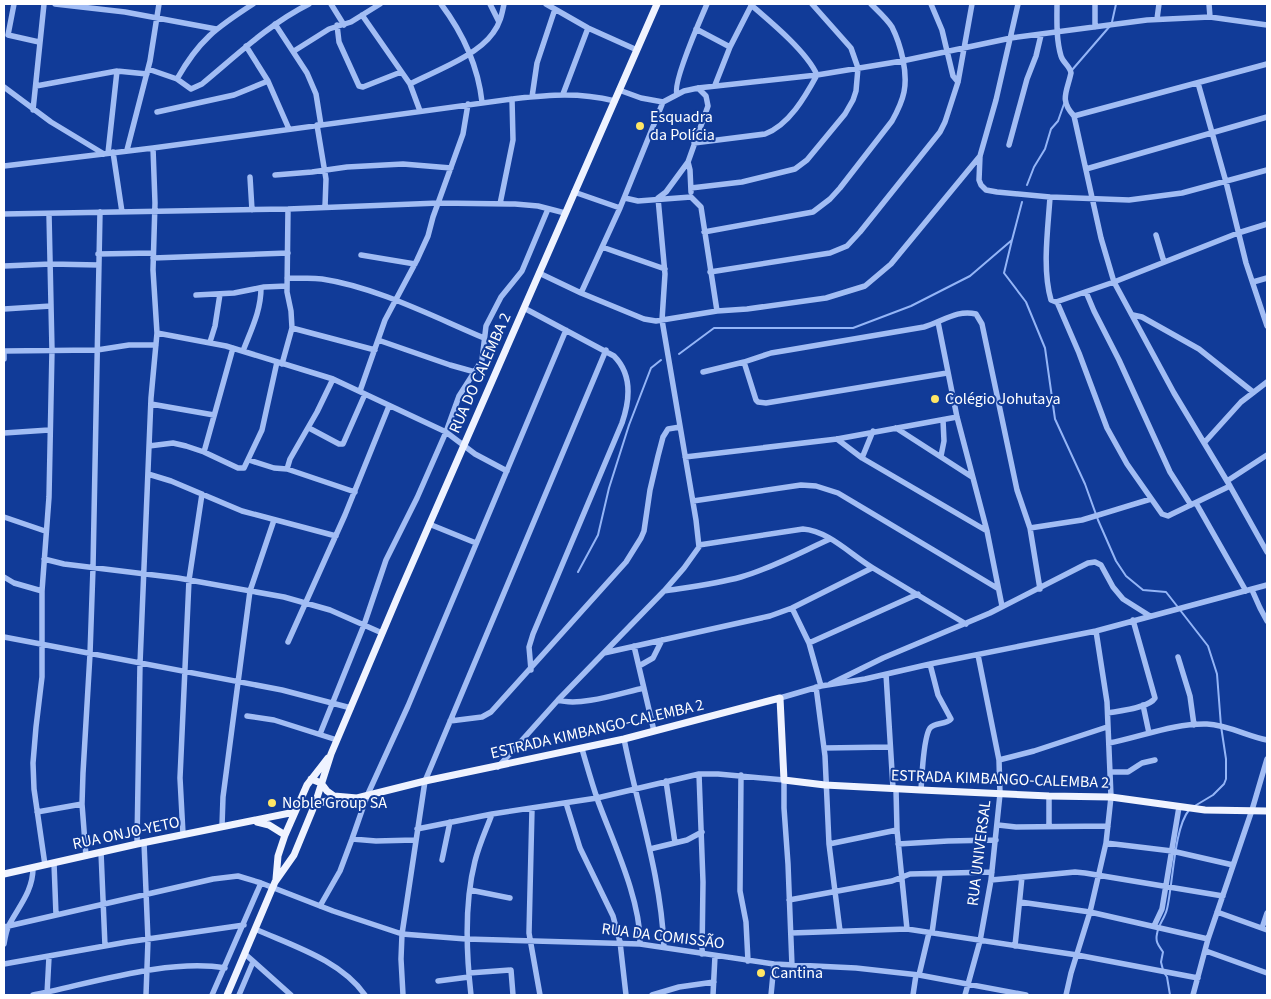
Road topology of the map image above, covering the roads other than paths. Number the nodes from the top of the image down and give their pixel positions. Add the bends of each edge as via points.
1 (14, 4) edge
2 (44, 4) edge
3 (55, 4) edge
4 (158, 4) edge
5 (252, 4) edge
6 (309, 4) edge
7 (331, 4) edge
8 (378, 4) edge
9 (441, 4) edge
10 (490, 4) edge
11 (504, 4) edge
12 (546, 4) edge
13 (657, 4) edge
14 (707, 4) edge
15 (752, 4) edge
16 (812, 4) edge
17 (871, 4) edge
18 (931, 4) edge
19 (972, 4) edge
20 (1018, 4) edge
21 (1057, 4) edge
22 (1095, 4) edge
23 (1159, 4) edge
24 (1209, 4) edge
25 (87, 5) edge
26 (555, 9) junction
27 (362, 15) junction
28 (1210, 17) junction
29 (155, 19) junction
30 (1157, 19) junction
31 (499, 22) junction
32 (275, 24) junction
33 (340, 25) junction
34 (1267, 25) edge
35 (1095, 27) junction
36 (588, 28) junction
37 (216, 29) junction
38 (696, 29) junction
39 (1057, 33) junction
40 (1041, 34) junction
41 (1012, 38) junction
42 (40, 42) junction
43 (246, 46) junction
44 (730, 47) junction
45 (964, 48) junction
46 (636, 50) junction
47 (294, 51) junction
48 (948, 52) junction
49 (469, 54) junction
50 (902, 61) junction
51 (1267, 64) edge
52 (858, 68) junction
53 (117, 71) junction
54 (147, 71) junction
55 (402, 72) junction
56 (817, 75) junction
57 (177, 79) junction
58 (268, 81) junction
59 (958, 82) junction
60 (1198, 83) junction
61 (410, 84) junction
62 (715, 85) junction
63 (36, 86) junction
64 (4, 87) edge
65 (698, 88) junction
66 (619, 90) junction
67 (563, 94) junction
68 (677, 94) junction
69 (532, 97) junction
70 (512, 99) junction
71 (614, 101) junction
72 (482, 102) junction
73 (663, 102) junction
74 (468, 104) junction
75 (33, 110) junction
76 (420, 111) junction
77 (157, 112) dead end
78 (1074, 116) junction
79 (1267, 117) edge
80 (319, 125) junction
81 (289, 129) junction
82 (1212, 134) junction
83 (694, 144) junction
84 (1009, 144) dead end
85 (153, 148) junction
86 (127, 150) junction
87 (108, 153) junction
88 (980, 156) junction
89 (688, 162) junction
90 (4, 166) edge
91 (451, 168) junction
92 (326, 169) junction
93 (1086, 169) junction
94 (1267, 170) edge
95 (274, 175) dead end
96 (250, 177) dead end
97 (1226, 182) junction
98 (691, 188) junction
99 (574, 192) junction
100 (691, 197) junction
101 (1050, 197) junction
102 (625, 198) junction
103 (658, 198) junction
104 (1093, 199) junction
105 (438, 203) junction
106 (500, 204) junction
107 (326, 207) junction
108 (620, 208) junction
109 (288, 209) junction
110 (548, 209) junction
111 (252, 210) junction
112 (100, 212) junction
113 (122, 212) junction
114 (155, 212) junction
115 (565, 213) junction
116 (4, 214) edge
117 (49, 214) junction
118 (1267, 224) edge
119 (704, 232) junction
120 (1238, 233) junction
121 (1156, 235) dead end
122 (602, 247) junction
123 (288, 253) junction
124 (98, 254) junction
125 (153, 255) junction
126 (361, 255) dead end
127 (1164, 262) junction
128 (51, 264) junction
129 (415, 264) junction
130 (98, 265) junction
131 (4, 266) edge
132 (665, 268) junction
133 (710, 272) junction
134 (539, 273) junction
135 (287, 278) junction
136 (1267, 278) edge
137 (1114, 282) junction
138 (1253, 282) junction
139 (287, 286) junction
140 (261, 288) junction
141 (1086, 292) junction
142 (581, 293) junction
143 (220, 294) junction
144 (196, 295) dead end
145 (395, 300) junction
146 (1058, 302) junction
147 (51, 306) junction
148 (4, 308) edge
149 (524, 308) junction
150 (716, 311) junction
151 (1133, 315) junction
152 (662, 320) junction
153 (938, 322) junction
154 (1267, 326) edge
155 (292, 328) junction
156 (566, 330) junction
157 (157, 333) junction
158 (484, 338) junction
159 (378, 340) junction
160 (210, 342) junction
161 (156, 345) junction
162 (233, 348) junction
163 (52, 350) junction
164 (97, 350) junction
165 (374, 350) junction
166 (606, 350) junction
167 (4, 351) edge
168 (243, 351) junction
169 (4, 359) edge
170 (744, 362) junction
171 (279, 363) junction
172 (475, 372) junction
173 (703, 372) dead end
174 (947, 373) junction
175 (333, 379) junction
176 (1267, 382) edge
177 (1253, 392) junction
178 (362, 393) junction
179 (151, 404) junction
180 (390, 406) junction
181 (214, 415) junction
182 (957, 417) junction
183 (943, 420) junction
184 (680, 427) junction
185 (309, 428) junction
186 (896, 428) junction
187 (49, 430) junction
188 (873, 431) junction
189 (446, 432) junction
190 (4, 433) edge
191 (837, 439) junction
192 (1204, 444) junction
193 (464, 445) junction
194 (149, 446) junction
195 (204, 452) junction
196 (941, 456) junction
197 (685, 457) junction
198 (862, 458) junction
199 (1266, 458) edge
200 (249, 460) junction
201 (287, 469) junction
202 (507, 471) junction
203 (148, 474) junction
204 (973, 477) junction
205 (1229, 484) junction
206 (355, 492) junction
207 (202, 494) junction
208 (1151, 499) junction
209 (693, 501) junction
210 (1194, 504) junction
211 (4, 518) edge
212 (274, 520) junction
213 (429, 524) junction
214 (1030, 528) junction
215 (45, 531) junction
216 (987, 531) junction
217 (336, 536) junction
218 (830, 539) junction
219 (476, 543) junction
220 (699, 545) junction
221 (1267, 552) edge
222 (44, 559) junction
223 (93, 568) junction
224 (872, 568) junction
225 (143, 574) junction
226 (4, 577) edge
227 (189, 580) junction
228 (1267, 585) edge
229 (997, 588) junction
230 (1040, 589) junction
231 (1249, 590) junction
232 (42, 591) junction
233 (250, 591) junction
234 (664, 591) junction
235 (918, 594) junction
236 (305, 602) junction
237 (1002, 606) junction
238 (792, 608) junction
239 (1150, 616) junction
240 (1132, 620) junction
241 (1267, 621) edge
242 (966, 624) junction
243 (364, 625) junction
244 (1096, 631) junction
245 (382, 633) junction
246 (4, 638) edge
247 (662, 640) junction
248 (288, 642) dead end
249 (809, 643) junction
250 (42, 644) junction
251 (634, 646) junction
252 (604, 653) junction
253 (90, 654) junction
254 (978, 655) junction
255 (1178, 656) dead end
256 (140, 664) junction
257 (930, 664) junction
258 (639, 666) junction
259 (862, 668) junction
260 (531, 670) junction
261 (186, 672) junction
262 (886, 674) junction
263 (865, 679) junction
264 (238, 681) junction
265 (822, 686) junction
266 (644, 688) junction
267 (780, 698) junction
268 (558, 700) junction
269 (332, 702) junction
270 (1143, 706) junction
271 (351, 708) junction
272 (1108, 713) junction
273 (247, 716) dead end
274 (450, 721) junction
275 (1194, 725) junction
276 (1107, 727) junction
277 (654, 731) junction
278 (1149, 733) junction
279 (320, 734) junction
280 (337, 740) junction
281 (624, 740) junction
282 (1267, 740) edge
283 (1109, 743) junction
284 (890, 747) junction
285 (824, 748) junction
286 (582, 749) junction
287 (331, 754) junction
288 (1267, 758) edge
289 (999, 760) junction
290 (1154, 760) dead end
291 (498, 767) junction
292 (1266, 770) edge
293 (1110, 772) junction
294 (699, 774) junction
295 (741, 776) junction
296 (311, 779) junction
297 (784, 780) junction
298 (425, 781) junction
299 (666, 781) junction
300 (321, 783) junction
301 (825, 785) junction
302 (634, 789) junction
303 (895, 789) junction
304 (921, 790) junction
305 (1000, 794) junction
306 (367, 796) junction
307 (1048, 796) junction
308 (1111, 797) junction
309 (339, 798) junction
310 (597, 798) junction
311 (566, 803) junction
312 (82, 804) junction
313 (315, 804) junction
314 (1182, 807) junction
315 (532, 809) junction
316 (1252, 810) junction
317 (1267, 811) edge
318 (37, 812) junction
319 (295, 812) junction
320 (492, 814) junction
321 (254, 821) junction
322 (450, 822) junction
323 (998, 825) junction
324 (222, 826) junction
325 (1049, 826) junction
326 (1108, 826) junction
327 (417, 829) junction
328 (897, 830) junction
329 (702, 832) junction
330 (183, 834) junction
331 (285, 835) junction
332 (352, 839) junction
333 (415, 840) junction
334 (996, 840) junction
335 (674, 842) junction
336 (140, 843) junction
337 (1106, 843) junction
338 (829, 844) junction
339 (898, 844) junction
340 (650, 849) junction
341 (280, 850) junction
342 (100, 852) junction
343 (1172, 852) junction
344 (294, 855) junction
345 (86, 856) junction
346 (442, 860) dead end
347 (54, 863) junction
348 (1233, 865) junction
349 (45, 866) junction
350 (33, 868) junction
351 (992, 872) junction
352 (4, 874) edge
353 (940, 874) junction
354 (1099, 875) junction
355 (1022, 877) junction
356 (902, 878) junction
357 (991, 880) junction
358 (261, 883) junction
359 (274, 885) junction
360 (1166, 886) junction
361 (470, 890) junction
362 (836, 891) junction
363 (146, 894) junction
364 (1223, 896) junction
365 (510, 898) dead end
366 (789, 900) junction
367 (1020, 902) junction
368 (104, 904) junction
369 (320, 906) junction
370 (1090, 912) junction
371 (1217, 912) junction
372 (1267, 913) edge
373 (56, 915) junction
374 (244, 925) junction
375 (1154, 926) junction
376 (6, 927) edge
377 (255, 929) junction
378 (907, 929) junction
379 (1264, 929) edge
380 (840, 931) junction
381 (791, 933) junction
382 (931, 933) junction
383 (402, 934) junction
384 (466, 938) junction
385 (531, 939) junction
386 (1208, 939) junction
387 (148, 940) junction
388 (980, 941) junction
389 (620, 942) junction
390 (4, 944) edge
391 (640, 944) junction
392 (105, 946) junction
393 (1015, 946) junction
394 (664, 947) junction
395 (1206, 951) junction
396 (244, 954) junction
397 (702, 954) junction
398 (1077, 955) junction
399 (50, 956) junction
400 (715, 956) junction
401 (748, 960) junction
402 (253, 962) junction
403 (4, 964) edge
404 (774, 964) junction
405 (792, 966) junction
406 (225, 968) junction
407 (147, 971) junction
408 (1267, 973) edge
409 (469, 975) junction
410 (918, 975) junction
411 (1198, 978) junction
412 (438, 981) dead end
413 (714, 982) junction
414 (968, 985) junction
415 (47, 994) edge
416 (33, 995) edge
417 (146, 995) edge
418 (212, 995) edge
419 (227, 995) edge
420 (239, 995) edge
421 (291, 995) edge
422 (365, 995) edge
423 (403, 995) edge
424 (471, 995) edge
425 (513, 995) edge
426 (540, 995) edge
427 (626, 995) edge
428 (652, 995) edge
429 (713, 995) edge
430 (771, 995) edge
431 (913, 995) edge
432 (965, 995) edge
433 (1026, 995) edge
434 (1066, 995) edge
435 (1193, 995) edge

1 - 42 street via 8,35
2 - 42 street
3 - 25 street
4 - 29 street
5 - 37 street
6 - 32 street
7 - 33 street
8 - 27 street
9 - 49 street
10 - 31 street
11 - 31 street
12 - 26 street
13 - 46 main road, RUA DO CALEMBA 2
14 - 38 street
15 - 44 street
15 - 56 street via 804,56
16 - 52 street via 850,48
17 - 50 street via 891,26
18 - 48 street
19 - 45 street
20 - 41 street
21 - 39 street
22 - 35 street
23 - 30 street
24 - 28 street
25 - 29 street
26 - 36 street
26 - 69 street via 537,63
27 - 33 street
27 - 55 street
28 - 30 street
28 - 34 street
29 - 37 street
29 - 54 street
30 - 35 street
31 - 49 street via 490,37
32 - 43 street
32 - 47 street
33 - 47 street
33 - 55 street via 339,42 359,86
35 - 39 street
36 - 46 street
36 - 67 street
37 - 57 street via 189,58
38 - 44 street
38 - 68 street via 676,85
39 - 40 street
39 - 78 street via 1061,57 1071,70 1065,105
40 - 41 street
40 - 84 street
41 - 45 street
41 - 88 street
42 - 63 street
43 - 57 street via 196,87 190,88
43 - 58 street
44 - 62 street
45 - 48 street
45 - 59 street
46 - 66 main road, RUA DO CALEMBA 2
47 - 80 street via 312,83
48 - 50 street
48 - 59 street via 953,76
49 - 61 street
49 - 72 street via 479,80
50 - 52 street
50 - 119 street via 904,91 897,112 830,199 806,214
51 - 60 street
52 - 56 street
52 - 98 street via 853,100 801,166 742,182
53 - 54 street
53 - 63 street
53 - 87 street
54 - 57 street
54 - 86 street
55 - 61 street
56 - 62 street
56 - 83 street via 799,104 772,132
58 - 77 street via 234,95
58 - 81 street
59 - 133 street via 940,132 847,246 830,253
60 - 78 street
60 - 82 street
61 - 76 street
62 - 65 street
63 - 75 street
64 - 75 street
65 - 68 street
65 - 83 street via 706,96 708,106
66 - 71 main road, RUA DO CALEMBA 2
66 - 73 street
67 - 69 street
67 - 71 street
68 - 73 street
69 - 70 street
70 - 72 street
70 - 106 street via 513,140
71 - 99 main road, RUA DO CALEMBA 2
72 - 74 street
73 - 102 street
74 - 76 street
74 - 91 street via 463,134
75 - 87 street
76 - 80 street
78 - 93 street
79 - 82 street
80 - 81 street
80 - 92 street
81 - 85 street
82 - 93 street
82 - 97 street
83 - 89 street
85 - 86 street
85 - 114 street
86 - 87 street
87 - 90 street
87 - 113 street
88 - 101 street via 979,180 986,190
88 - 150 street via 892,264 865,286 826,298
89 - 98 street
89 - 103 street
91 - 92 street via 403,164
91 - 105 street
92 - 95 street
92 - 107 street
93 - 104 street
94 - 97 street
96 - 111 street
97 - 104 street via 1147,199
97 - 120 street
98 - 100 street
99 - 108 street
99 - 115 main road, RUA DO CALEMBA 2
100 - 103 street
100 - 119 street via 701,207
101 - 104 street
101 - 146 street via 1048,284 1051,300
102 - 103 street via 638,201
102 - 108 street
103 - 132 street
104 - 137 street
105 - 106 street
105 - 107 street
105 - 129 street
106 - 110 street
107 - 109 street
108 - 122 street
109 - 111 street
109 - 123 street
110 - 115 street
110 - 158 street via 522,271 496,306
111 - 114 street
112 - 113 street
112 - 117 street
112 - 124 street
113 - 114 street
114 - 125 street
115 - 134 main road, RUA DO CALEMBA 2
116 - 117 street
117 - 128 street
118 - 120 street
119 - 133 street
120 - 127 street
120 - 138 street
121 - 127 street
122 - 132 street
122 - 142 street
123 - 125 street
123 - 135 street
124 - 125 street
124 - 130 street
125 - 157 street
126 - 129 street
127 - 137 street
128 - 130 street
128 - 131 street
128 - 147 street
129 - 145 street
130 - 164 street
132 - 152 street
133 - 150 street
134 - 142 street
134 - 149 main road, RUA DO CALEMBA 2
135 - 139 street
135 - 145 street via 324,280
136 - 138 street
137 - 141 street
137 - 151 street
138 - 154 street
139 - 140 street
139 - 155 street
140 - 143 street
140 - 168 street via 258,314
141 - 146 street
141 - 210 street via 1170,472
142 - 152 street via 644,319
143 - 144 street
143 - 160 street
145 - 158 street
145 - 159 street
146 - 208 street via 1107,428
147 - 148 street
147 - 163 street
149 - 156 street
149 - 193 main road, RUA DO CALEMBA 2
150 - 152 street
151 - 177 street via 1199,349
151 - 192 street
152 - 184 street
153 - 170 street via 924,328 771,353
153 - 174 street
153 - 214 street via 966,312 976,314 980,320 1017,490
155 - 165 street
155 - 171 street
156 - 166 street
156 - 202 street
157 - 160 street
157 - 161 street
158 - 172 street via 482,360
159 - 165 street
159 - 172 street
160 - 162 street
161 - 164 street
161 - 179 street
162 - 168 street
162 - 181 street
163 - 164 street
163 - 167 street
163 - 187 street
164 - 223 street
165 - 178 street
166 - 260 street via 624,367 629,387 628,404 533,634 528,654
166 - 274 street
167 - 169 street
168 - 171 street
170 - 173 street
170 - 174 street via 756,400 760,402
171 - 175 street
171 - 200 street via 262,430
172 - 189 street via 459,396
174 - 182 street
175 - 178 street
175 - 185 street
176 - 177 street
177 - 192 street via 1235,407
178 - 180 street
178 - 185 street via 343,444
179 - 181 street
179 - 194 street
180 - 189 street
180 - 206 street
181 - 195 street
182 - 183 street
182 - 204 street
183 - 186 street
183 - 196 street
184 - 197 street
184 - 260 street via 668,429 663,437 644,531 636,547 620,570
185 - 201 street
186 - 188 street
186 - 196 street
187 - 190 street
187 - 215 street via 49,497
188 - 191 street
188 - 198 street
189 - 193 street
189 - 243 street via 418,498 386,560
191 - 197 street
191 - 198 street
192 - 205 street
193 - 202 street via 474,454
193 - 213 main road, RUA DO CALEMBA 2
194 - 195 street via 173,444
194 - 203 street
195 - 200 street via 239,469 244,468
196 - 204 street
197 - 209 street
198 - 216 street
199 - 205 street
200 - 201 street
201 - 206 street
202 - 219 street
203 - 207 street
203 - 225 street
204 - 216 street
205 - 210 street
205 - 221 street
206 - 217 street
207 - 212 street
207 - 227 street
208 - 210 street via 1162,514 1168,516
208 - 214 street via 1096,516
209 - 220 street
209 - 229 street via 802,485 822,487 838,493
210 - 231 street
211 - 215 street
212 - 217 street
212 - 233 street
213 - 219 street
213 - 245 main road, RUA DO CALEMBA 2
214 - 230 street
215 - 222 street
216 - 229 street
217 - 236 street
218 - 220 street via 803,529
218 - 224 street
218 - 234 street via 741,577
219 - 306 street
220 - 234 street
222 - 223 street
222 - 232 street
223 - 225 street
223 - 253 street
224 - 235 street
224 - 238 street
225 - 227 street
225 - 256 street
226 - 232 street
227 - 233 street
227 - 261 street
228 - 231 street
229 - 237 street
230 - 237 street
230 - 239 street via 1095,562 1101,565 1123,599
231 - 239 street
231 - 241 street
232 - 250 street
233 - 236 street
233 - 264 street
234 - 252 street
235 - 242 street
235 - 249 street
236 - 243 street
236 - 248 street
237 - 242 street
238 - 247 street via 770,616
238 - 249 street
239 - 240 street
240 - 244 street
240 - 270 street via 1155,696 1152,702
242 - 259 street
243 - 245 street
243 - 269 street
244 - 254 street
244 - 272 street
245 - 271 main road, RUA DO CALEMBA 2
246 - 250 street
247 - 251 street
247 - 258 street via 653,658
249 - 265 street
250 - 253 street
250 - 318 street via 33,763
251 - 252 street
251 - 258 street
252 - 268 street
253 - 256 street
253 - 312 street
254 - 257 street
254 - 289 street, RUA UNIVERSAL
255 - 275 street via 1190,696
256 - 261 street
256 - 336 street
257 - 262 street
257 - 304 street via 938,695 951,719 948,723 932,726 930,730 924,751
258 - 266 street
259 - 263 street
259 - 265 street
260 - 274 street via 487,715
261 - 264 street
261 - 330 street via 180,778
262 - 263 street
262 - 284 street
263 - 265 street
264 - 269 street
264 - 324 street
265 - 267 street
265 - 285 street
266 - 268 street via 578,702
266 - 277 street
267 - 277 main road, ESTRADA KIMBANGO-CALEMBA 2
267 - 297 main road
268 - 291 street
269 - 271 street
269 - 279 street
270 - 272 street
270 - 278 street
271 - 280 main road, RUA DO CALEMBA 2
272 - 276 street
273 - 279 street via 274,720
274 - 298 street
275 - 278 street
275 - 282 street via 1220,726
276 - 283 street
276 - 289 street
277 - 281 main road, ESTRADA KIMBANGO-CALEMBA 2
278 - 283 street
279 - 280 street
280 - 287 main road, RUA DO CALEMBA 2
281 - 286 main road, ESTRADA KIMBANGO-CALEMBA 2
281 - 302 street
283 - 293 street
284 - 285 street
284 - 303 street
285 - 301 street
286 - 291 main road, ESTRADA KIMBANGO-CALEMBA 2
286 - 310 street
287 - 296 main road, RUA DO CALEMBA 2
287 - 300 main road, RUA DO CALEMBA 2
288 - 292 street
289 - 305 street, RUA UNIVERSAL
290 - 293 street via 1128,772
291 - 298 main road, ESTRADA KIMBANGO-CALEMBA 2
292 - 316 street
293 - 308 street
294 - 295 street, ESTRADA KIMBANGO-CALEMBA 2
294 - 299 street, ESTRADA KIMBANGO-CALEMBA 2
294 - 329 street
295 - 297 street, ESTRADA KIMBANGO-CALEMBA 2
295 - 401 street via 740,891
296 - 300 main road
296 - 319 main road, RUA DO CALEMBA 2
297 - 301 main road, ESTRADA KIMBANGO-CALEMBA 2
297 - 366 street
298 - 306 main road, ESTRADA KIMBANGO-CALEMBA 2
298 - 327 street
299 - 302 street, ESTRADA KIMBANGO-CALEMBA 2
299 - 335 street
300 - 309 main road via 331,795
300 - 313 main road, RUA DO CALEMBA 2
301 - 303 main road, ESTRADA KIMBANGO-CALEMBA 2
301 - 338 street
302 - 310 street, ESTRADA KIMBANGO-CALEMBA 2
302 - 340 street
303 - 304 main road, ESTRADA KIMBANGO-CALEMBA 2
303 - 328 street
304 - 305 main road, ESTRADA KIMBANGO-CALEMBA 2
305 - 307 main road, ESTRADA KIMBANGO-CALEMBA 2
305 - 323 street, RUA UNIVERSAL
306 - 309 main road, ESTRADA KIMBANGO-CALEMBA 2
306 - 332 street
307 - 308 main road, ESTRADA KIMBANGO-CALEMBA 2
307 - 325 street
308 - 314 main road, ESTRADA KIMBANGO-CALEMBA 2
308 - 326 street
309 - 313 main road, ESTRADA KIMBANGO-CALEMBA 2
310 - 311 street, ESTRADA KIMBANGO-CALEMBA 2
310 - 391 street via 636,910
311 - 315 street, ESTRADA KIMBANGO-CALEMBA 2
311 - 389 street via 580,848 610,909
312 - 318 street
312 - 345 street
313 - 344 main road, RUA DO CALEMBA 2
314 - 316 main road, ESTRADA KIMBANGO-CALEMBA 2
314 - 343 street
315 - 320 street, ESTRADA KIMBANGO-CALEMBA 2
315 - 385 street via 529,872
316 - 317 main road
316 - 348 street
318 - 349 street
319 - 321 main road, RUA ONJO-YETO
319 - 331 main road, RUA DO CALEMBA 2
320 - 322 street, ESTRADA KIMBANGO-CALEMBA 2
320 - 361 street via 475,862
321 - 324 main road, RUA ONJO-YETO
321 - 331 main road via 269,825
322 - 327 street, ESTRADA KIMBANGO-CALEMBA 2
322 - 346 street
323 - 325 street
323 - 334 street, RUA UNIVERSAL
324 - 330 main road, RUA ONJO-YETO
325 - 326 street
326 - 337 street
327 - 333 street
328 - 338 street
328 - 339 street
329 - 335 street
329 - 397 street
330 - 336 main road, RUA ONJO-YETO
331 - 341 main road, RUA DO CALEMBA 2
332 - 333 street
332 - 369 street via 340,871
333 - 383 street
334 - 339 street
334 - 351 street, RUA UNIVERSAL
335 - 340 street
336 - 342 main road, RUA ONJO-YETO
336 - 363 street
337 - 343 street
337 - 354 street
338 - 362 street
339 - 356 street
340 - 394 street via 661,902
341 - 344 main road
341 - 359 main road, RUA DO CALEMBA 2
342 - 345 main road, RUA ONJO-YETO
342 - 368 street
343 - 348 street
343 - 360 street
344 - 359 main road, RUA DO CALEMBA 2
345 - 347 main road, RUA ONJO-YETO
347 - 349 main road, RUA ONJO-YETO
347 - 373 street
348 - 364 street
349 - 350 main road, RUA ONJO-YETO
350 - 352 main road, RUA ONJO-YETO
350 - 376 street via 25,900
351 - 353 street
351 - 357 street, RUA UNIVERSAL
353 - 356 street via 910,874
353 - 382 street
354 - 355 street via 1075,872
354 - 360 street
354 - 370 street
355 - 357 street
355 - 367 street
356 - 362 street
356 - 378 street
357 - 388 street, RUA UNIVERSAL
358 - 359 street, RUA DA COMISSÃO
358 - 363 street, RUA DA COMISSÃO via 238,876
358 - 374 street
359 - 369 street, RUA DA COMISSÃO
359 - 377 main road, RUA DO CALEMBA 2
360 - 364 street
360 - 375 street via 1162,909
361 - 365 street
361 - 384 street
362 - 366 street
362 - 380 street
363 - 368 street, RUA DA COMISSÃO
363 - 387 street
364 - 371 street
366 - 381 street
367 - 370 street
367 - 393 street
368 - 373 street, RUA DA COMISSÃO
368 - 392 street
369 - 383 street, RUA DA COMISSÃO
370 - 375 street
370 - 398 street
371 - 379 street
371 - 386 street
372 - 379 street
373 - 376 street, RUA DA COMISSÃO
374 - 387 street
374 - 406 street
375 - 386 street
376 - 390 street
377 - 396 main road, RUA DO CALEMBA 2
377 - 422 street via 326,961 348,976
378 - 380 street
378 - 382 street
380 - 381 street
381 - 405 street
382 - 388 street
382 - 410 street
383 - 384 street, RUA DA COMISSÃO
383 - 423 street
384 - 385 street, RUA DA COMISSÃO
384 - 409 street
385 - 389 street, RUA DA COMISSÃO
385 - 426 street
386 - 395 street
387 - 392 street
387 - 407 street
388 - 393 street
388 - 414 street, RUA UNIVERSAL
389 - 391 street, RUA DA COMISSÃO
389 - 427 street
391 - 394 street, RUA DA COMISSÃO
392 - 399 street
393 - 398 street
394 - 397 street, RUA DA COMISSÃO
395 - 408 street
395 - 411 street
396 - 402 street
396 - 419 main road, RUA DO CALEMBA 2
397 - 400 street, RUA DA COMISSÃO
398 - 411 street
398 - 434 street
399 - 403 street
399 - 415 street
400 - 401 street, RUA DA COMISSÃO
400 - 413 street
401 - 404 street, RUA DA COMISSÃO
402 - 420 street
402 - 421 street
404 - 405 street, RUA DA COMISSÃO
404 - 430 street
405 - 410 street, RUA DA COMISSÃO via 856,968
406 - 407 street via 185,966
406 - 418 street
407 - 415 street
407 - 417 street
409 - 412 street
409 - 424 street
409 - 425 street via 511,970
410 - 414 street, RUA DA COMISSÃO
410 - 431 street
411 - 435 street
413 - 428 street
413 - 429 street
414 - 432 street, RUA UNIVERSAL
414 - 433 street, RUA DA COMISSÃO
415 - 416 street

